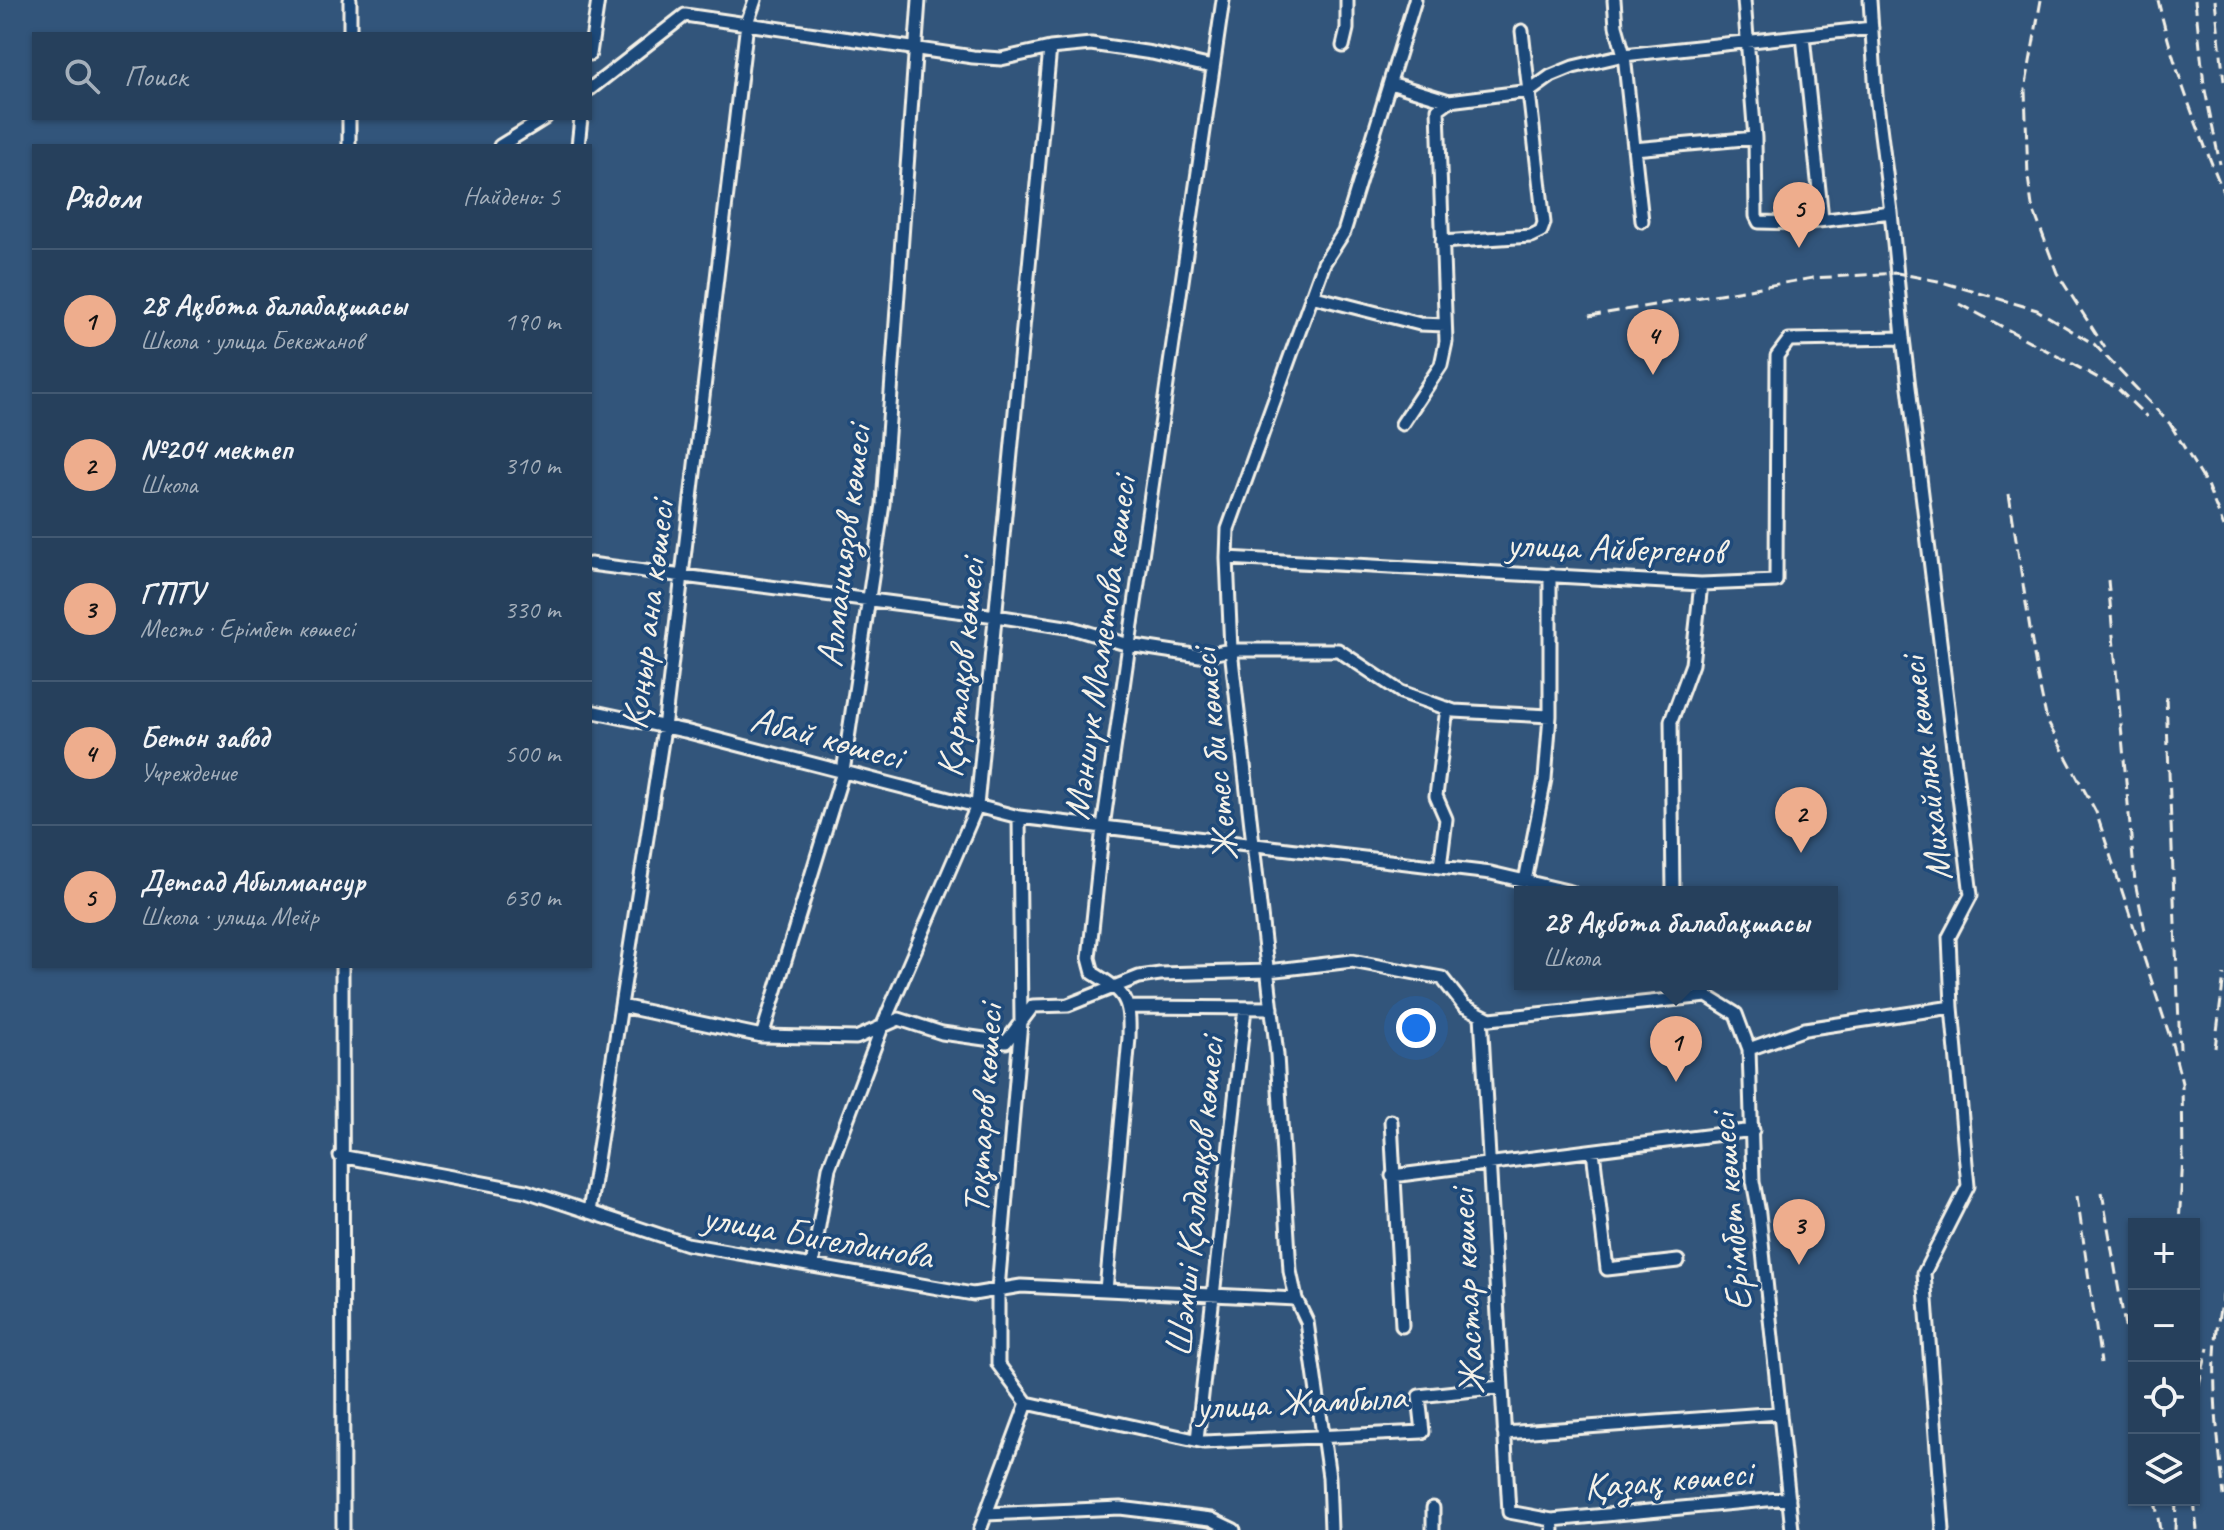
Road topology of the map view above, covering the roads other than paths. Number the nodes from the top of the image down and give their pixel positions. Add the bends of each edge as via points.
1 (350, 0) edge
2 (598, 0) edge
3 (755, 0) edge
4 (919, 0) edge
5 (1223, 0) edge
6 (1347, 0) edge
7 (1415, 0) edge
8 (1614, 0) edge
9 (1744, 0) edge
10 (1870, 0) edge
11 (747, 23) junction
12 (1872, 28) junction
13 (1522, 31) dead end
14 (350, 32) edge
15 (1803, 36) junction
16 (592, 40) edge
17 (1747, 44) junction
18 (1343, 46) dead end
19 (1050, 48) junction
20 (917, 50) junction
21 (1624, 55) junction
22 (1212, 67) junction
23 (1390, 83) junction
24 (592, 87) edge
25 (1530, 91) junction
26 (1449, 101) junction
27 (349, 120) edge
28 (542, 120) edge
29 (581, 120) edge
30 (1755, 138) junction
31 (349, 144) edge
32 (503, 144) edge
33 (578, 144) edge
34 (1634, 149) junction
35 (1891, 212) junction
36 (1822, 219) junction
37 (1642, 221) dead end
38 (1442, 242) junction
39 (1311, 296) junction
40 (1445, 325) junction
41 (1903, 338) junction
42 (1402, 424) dead end
43 (1227, 558) junction
44 (592, 564) edge
45 (683, 574) junction
46 (1550, 575) junction
47 (1701, 584) junction
48 (869, 598) junction
49 (996, 616) junction
50 (1129, 645) junction
51 (1231, 650) junction
52 (1447, 708) junction
53 (592, 711) edge
54 (1550, 716) junction
55 (664, 728) junction
56 (843, 772) junction
57 (977, 806) junction
58 (1019, 817) junction
59 (1103, 827) junction
60 (1254, 846) junction
61 (1440, 867) junction
62 (1525, 881) junction
63 (1546, 886) edge
64 (1673, 886) edge
65 (342, 968) edge
66 (1268, 971) junction
67 (1114, 986) junction
68 (1680, 990) edge
69 (1681, 999) junction
70 (621, 1006) junction
71 (1130, 1007) junction
72 (1952, 1007) junction
73 (1245, 1008) junction
74 (1272, 1008) junction
75 (1481, 1015) junction
76 (1021, 1022) junction
77 (882, 1027) junction
78 (762, 1036) junction
79 (1749, 1049) junction
80 (1391, 1121) dead end
81 (1753, 1130) junction
82 (1593, 1151) junction
83 (340, 1156) junction
84 (1488, 1164) junction
85 (1392, 1176) junction
86 (589, 1212) junction
87 (1678, 1261) dead end
88 (812, 1266) junction
89 (998, 1289) junction
90 (1106, 1290) junction
91 (1214, 1295) junction
92 (1296, 1299) junction
93 (1402, 1326) dead end
94 (1501, 1387) junction
95 (1027, 1403) junction
96 (1779, 1413) junction
97 (1504, 1433) junction
98 (1323, 1437) junction
99 (1197, 1440) junction
100 (1789, 1498) junction
101 (1433, 1508) dead end
102 (986, 1514) junction
103 (1552, 1525) edge
104 (343, 1530) edge
105 (980, 1530) edge
106 (1234, 1530) edge
107 (1331, 1530) edge
108 (1433, 1530) edge
109 (1792, 1530) edge
110 (1943, 1530) edge

1 - 14 street
2 - 16 street
3 - 11 street, Қоңыр ана көшесі
4 - 20 street, Алманиязов көшесі
5 - 22 street, Мәншүк Маметова көшесі
6 - 18 street
7 - 23 street, Жетес би көшесі
8 - 21 street
9 - 17 street
10 - 12 street, Михайлюк көшесі
11 - 20 street
11 - 24 street via 685,15
11 - 45 street, Қоңыр ана көшесі
12 - 15 street
12 - 35 street, Михайлюк көшесі
13 - 25 street
15 - 17 street
15 - 36 street
17 - 21 street
17 - 30 street
19 - 20 street via 1001,59
19 - 22 street via 1091,44
19 - 49 street, Қартақов көшесі
20 - 48 street, Алманиязов көшесі via 883,504
21 - 25 street via 1573,67
21 - 34 street
22 - 50 street, Мәншүк Маметова көшесі
23 - 26 street
23 - 39 street, Жетес би көшесі via 1344,232
25 - 26 street
25 - 38 street via 1541,231
26 - 38 street via 1438,109
27 - 31 street
28 - 32 street
29 - 33 street
30 - 34 street
30 - 36 street via 1759,222
34 - 37 street
35 - 36 street
35 - 41 street, Михайлюк көшесі
38 - 40 street
39 - 40 street via 1420,324
39 - 43 street, Жетес би көшесі via 1228,529
40 - 42 street via 1441,365
41 - 47 street, улица Айбергенов via 1789,340 1777,356 1776,581
41 - 72 street, Михайлюк көшесі via 1971,895 1949,937
43 - 46 street, улица Айбергенов
43 - 51 street, Жетес би көшесі
44 - 45 street
45 - 48 street
45 - 55 street, Қоңыр ана көшесі
46 - 47 street, улица Айбергенов
46 - 54 street
47 - 64 street via 1692,664 1671,721
48 - 49 street
48 - 56 street, Алманиязов көшесі
49 - 50 street via 1072,628
49 - 57 street, Қартақов көшесі
50 - 51 street via 1200,656
50 - 59 street, Мәншүк Маметова көшесі
51 - 52 street via 1338,650 1401,692
51 - 60 street, Жетес би көшесі
52 - 54 street
52 - 61 street via 1436,796 1446,819
53 - 55 street, Абай көшесі
54 - 62 street via 1545,779
55 - 56 street, Абай көшесі
55 - 70 street, Қоңыр ана көшесі
56 - 57 street, Абай көшесі
56 - 78 street, Алманиязов көшесі
57 - 58 street, Абай көшесі
57 - 77 street, Қартақов көшесі
58 - 59 street, Абай көшесі
58 - 76 street, Тоқтаров көшесі
59 - 60 street, Абай көшесі
59 - 67 street, Мәншүк Маметова көшесі via 1089,958 1093,973
60 - 61 street, Абай көшесі
60 - 66 street, Жетес би көшесі
61 - 62 street, Абай көшесі
62 - 63 street, Абай көшесі
65 - 83 street
66 - 67 street via 1160,974
66 - 74 street, Жетес би көшесі
66 - 75 street via 1352,961 1442,978 1464,1006
67 - 71 street, Мәншүк Маметова көшесі
67 - 76 street via 1068,1005 1033,1006
68 - 69 street
69 - 75 street, Ерімбет көшесі via 1490,1019
69 - 79 street, Ерімбет көшесі via 1707,996 1736,1014
70 - 78 street
70 - 86 street, Қоңыр ана көшесі
71 - 73 street
71 - 90 street
72 - 79 street via 1805,1029
72 - 110 street, Михайлюк көшесі via 1968,1186 1924,1273
73 - 74 street
73 - 91 street, Шәмші Қалдаяқов көшесі
74 - 92 street, Жетес би көшесі
75 - 84 street, Жастар көшесі
76 - 77 street via 1006,1042 942,1033 899,1019
76 - 89 street, Тоқтаров көшесі
77 - 78 street via 856,1038
77 - 88 street, Қартақов көшесі via 829,1168
79 - 81 street, Ерімбет көшесі
80 - 85 street
81 - 82 street
81 - 96 street, Ерімбет көшесі via 1753,1181
82 - 84 street
82 - 87 street via 1607,1269
83 - 86 street, улица Бигелдинова via 526,1191
83 - 104 street
84 - 85 street
84 - 94 street, Жастар көшесі
85 - 93 street
86 - 88 street, улица Бигелдинова via 687,1244
88 - 89 street, улица Бигелдинова via 973,1294
89 - 90 street, улица Бигелдинова
89 - 95 street, Тоқтаров көшесі via 998,1364
90 - 91 street, улица Бигелдинова
91 - 92 street, улица Бигелдинова
91 - 99 street, Шәмші Қалдаяқов көшесі
92 - 98 street, Жетес би көшесі via 1307,1322
94 - 97 street, Жастар көшесі
94 - 98 street, улица Жамбыла via 1419,1396 1423,1432
95 - 99 street, улица Жамбыла
95 - 102 street
96 - 97 street
96 - 100 street, Ерімбет көшесі
97 - 103 street, Жастар көшесі via 1509,1512
98 - 99 street, улица Жамбыла
98 - 107 street, Жетес би көшесі
100 - 103 street, Қазақ көшесі
100 - 109 street, Ерімбет көшесі
101 - 108 street
102 - 105 street
102 - 106 street via 1120,1508 1211,1519

